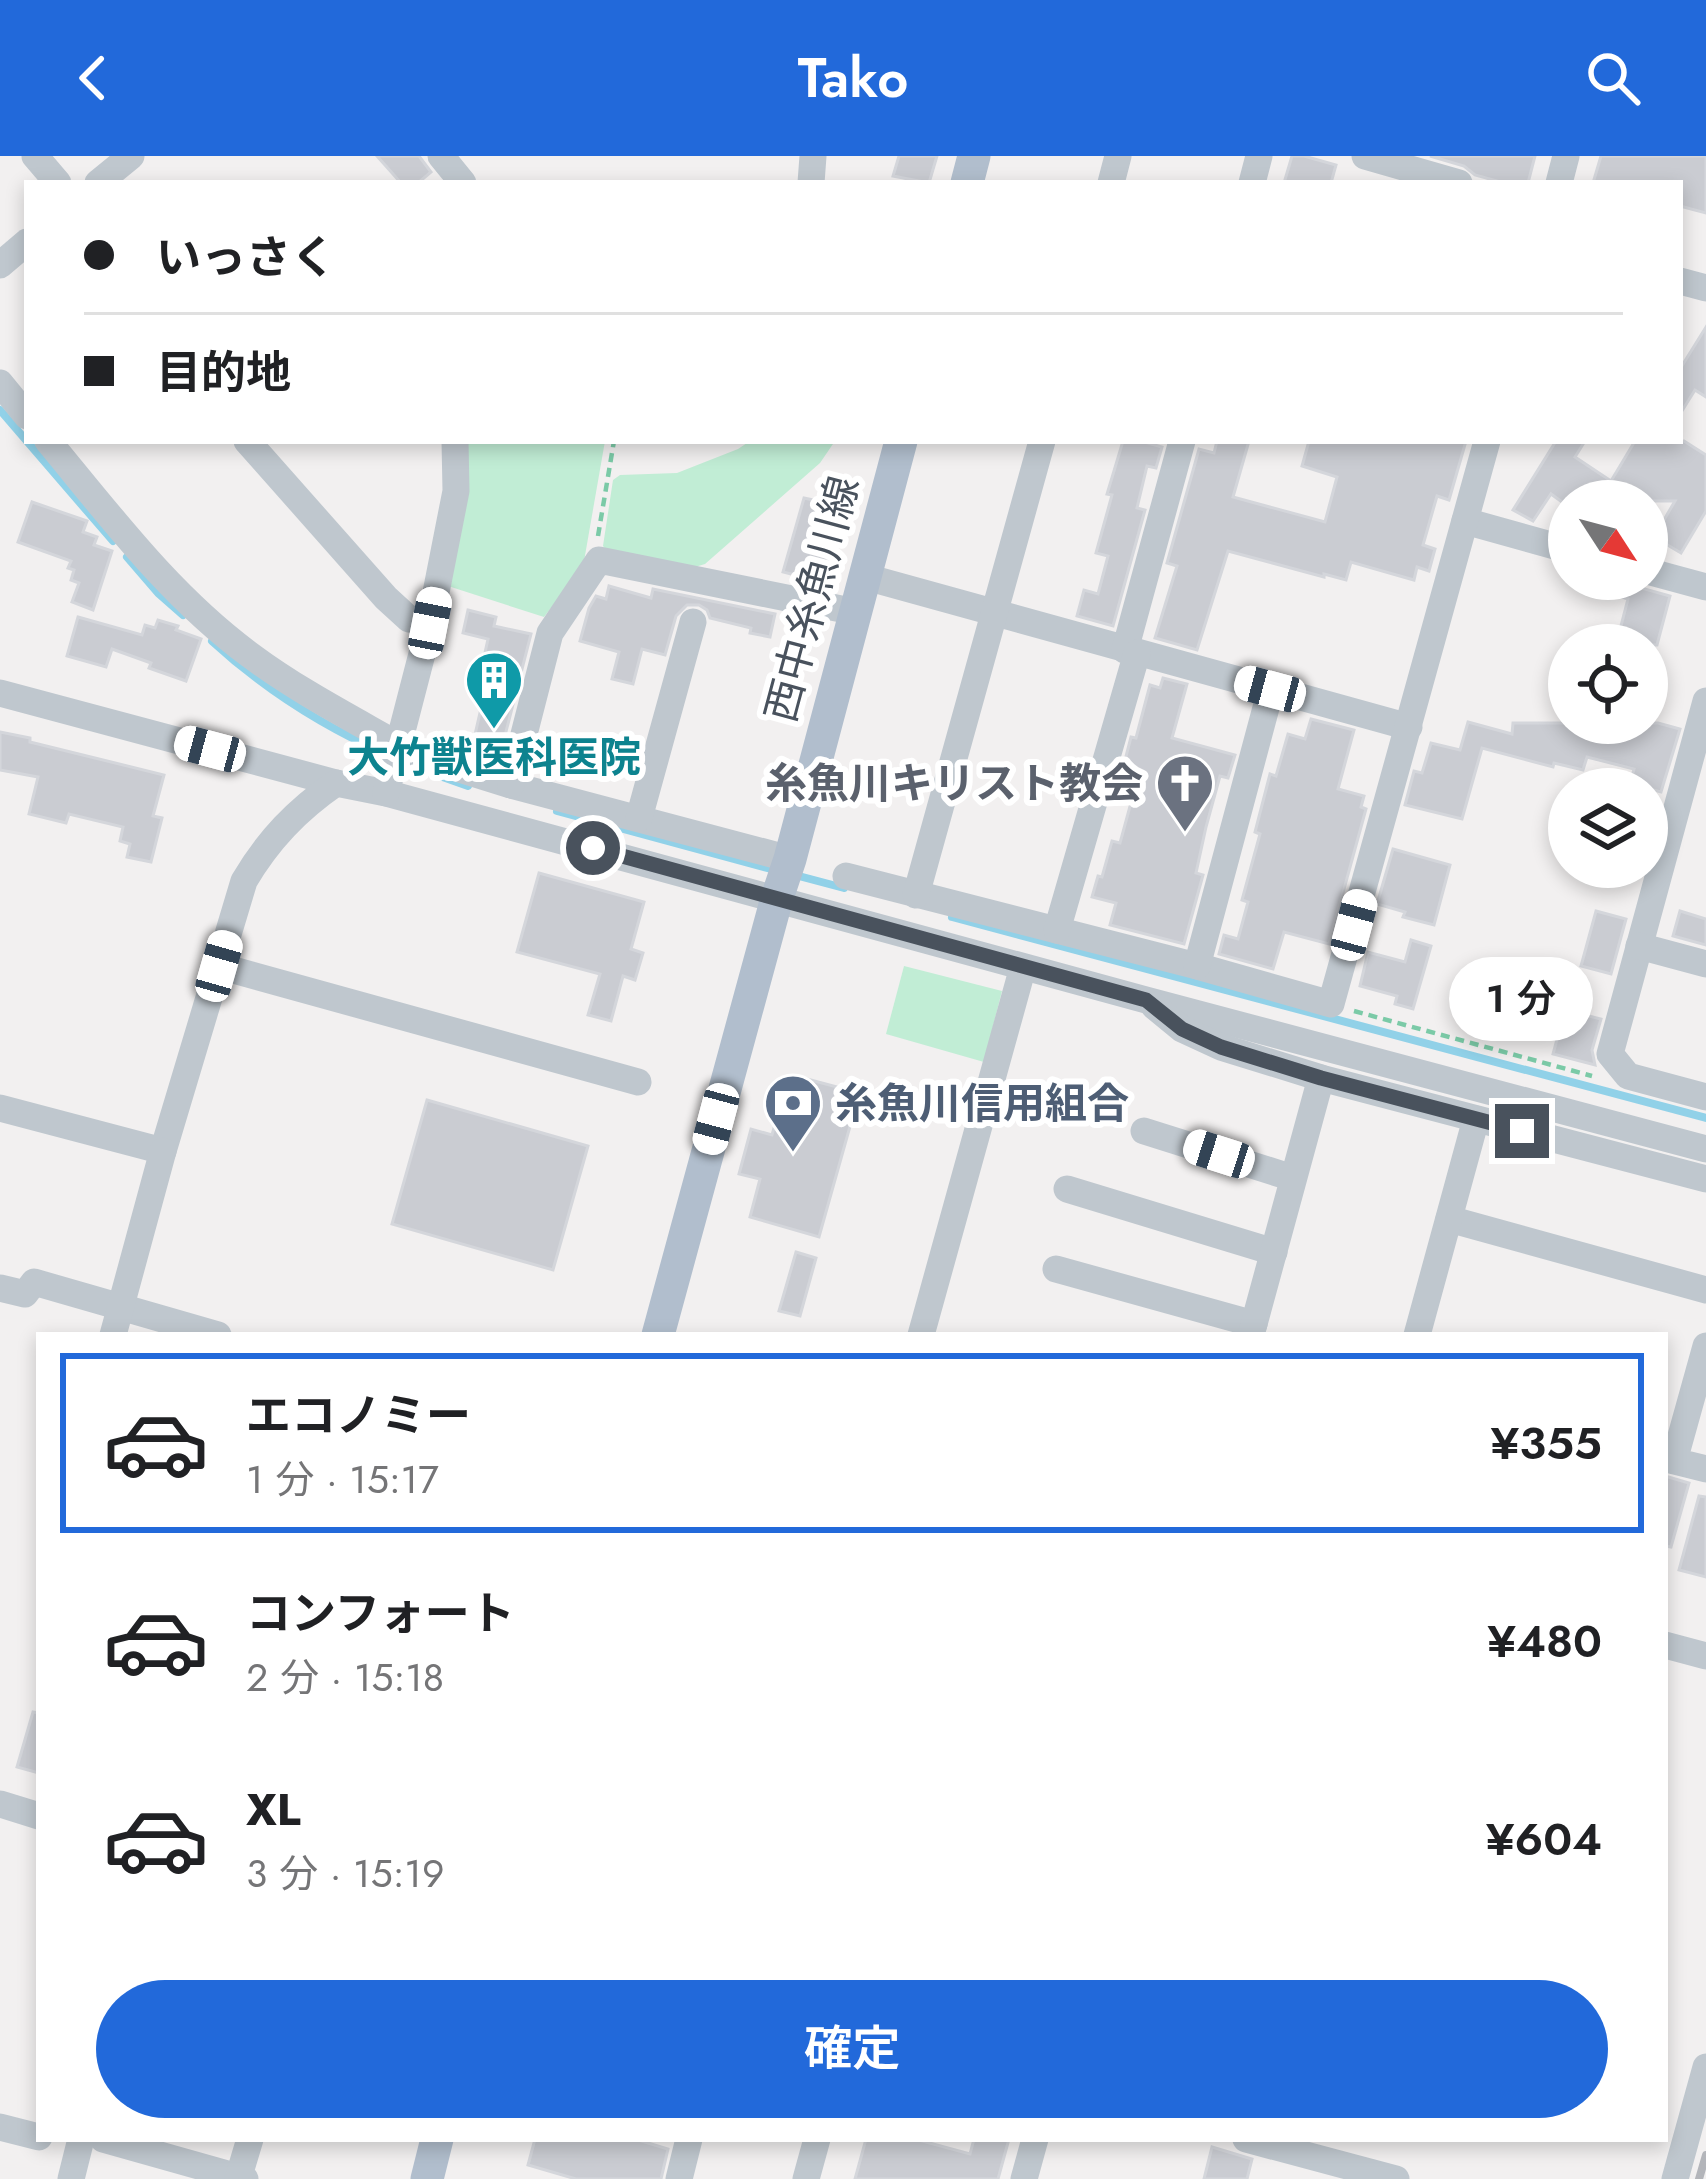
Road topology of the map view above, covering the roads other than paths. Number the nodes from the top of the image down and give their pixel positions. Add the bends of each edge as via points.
1 (35, 156) edge
2 (131, 156) edge
3 (441, 156) edge
4 (1365, 156) edge
5 (55, 180) edge
6 (102, 180) edge
7 (461, 180) edge
8 (1449, 180) edge
9 (24, 245) edge
10 (0, 265) edge
11 (0, 383) edge
12 (24, 412) edge
13 (51, 444) edge
14 (250, 444) edge
15 (455, 444) edge
16 (900, 444) edge
17 (1041, 444) edge
18 (1181, 444) edge
19 (1486, 444) edge
20 (1465, 521) junction
21 (1548, 544) edge
22 (866, 577) junction
23 (1668, 577) edge
24 (1706, 587) edge
25 (856, 612) junction
26 (996, 614) junction
27 (693, 622) dead end
28 (430, 623) junction
29 (1131, 651) junction
30 (1270, 689) junction
31 (0, 694) edge
32 (1706, 701) edge
33 (1409, 727) junction
34 (399, 748) junction
35 (336, 783) junction
36 (511, 785) junction
37 (386, 793) junction
38 (639, 818) junction
39 (790, 859) junction
40 (846, 877) dead end
41 (916, 895) junction
42 (777, 898) junction
43 (1058, 930) junction
44 (1639, 946) junction
45 (1706, 964) edge
46 (219, 966) junction
47 (1197, 966) junction
48 (1023, 967) junction
49 (1146, 1000) junction
50 (1321, 1078) junction
51 (638, 1082) dead end
52 (1706, 1097) edge
53 (0, 1108) edge
54 (1476, 1119) junction
55 (1144, 1130) dead end
56 (1706, 1148) edge
57 (163, 1151) junction
58 (1294, 1178) junction
59 (1706, 1179) edge
60 (1067, 1190) dead end
61 (1449, 1220) junction
62 (1274, 1252) junction
63 (1055, 1269) dead end
64 (0, 1288) edge
65 (1706, 1290) edge
66 (117, 1321) edge
67 (1253, 1329) edge
68 (196, 1332) edge
69 (659, 1332) edge
70 (922, 1332) edge
71 (1419, 1332) edge
72 (1706, 1346) edge
73 (1706, 1469) edge
74 (1668, 1646) edge
75 (1706, 1656) edge
76 (0, 1804) edge
77 (36, 1815) edge
78 (1706, 2067) edge
79 (0, 2127) edge
80 (36, 2136) edge
81 (88, 2142) edge
82 (249, 2142) edge
83 (436, 2142) edge
84 (688, 2142) edge
85 (816, 2142) edge
86 (1034, 2142) edge
87 (1266, 2142) edge
88 (240, 2178) edge
89 (71, 2179) edge
90 (427, 2179) edge
91 (679, 2179) edge
92 (806, 2179) edge
93 (1024, 2179) edge
94 (1396, 2179) edge
95 (1675, 2179) edge

1 - 5 street
2 - 6 street
3 - 7 street
4 - 8 street
9 - 10 street
11 - 12 street
13 - 34 street via 209,622 296,687
14 - 28 street via 386,598 409,619
15 - 28 street via 456,491
16 - 22 main road, 西中糸魚川線
17 - 26 street
18 - 29 street
19 - 20 street
20 - 21 street
20 - 33 street
22 - 25 main road, 西中糸魚川線
22 - 26 street
23 - 24 street
25 - 36 street via 599,560 550,633
25 - 39 main road, 西中糸魚川線
26 - 29 street
26 - 41 street
27 - 38 street
28 - 34 street
29 - 30 street
29 - 43 street
30 - 33 street
30 - 47 street
31 - 35 street
32 - 44 street
33 - 47 street via 1331,1004
34 - 36 street
34 - 37 street
35 - 37 street
35 - 46 street via 262,850 244,881
36 - 38 street
37 - 42 street
38 - 39 street
39 - 42 main road, 西中糸魚川線
40 - 41 street
41 - 43 street
42 - 48 street
42 - 69 main road, 西中糸魚川線
43 - 47 street
44 - 45 street
44 - 52 street via 1610,1054 1628,1076
46 - 51 street
46 - 57 street
48 - 49 street
48 - 70 street
49 - 50 street via 1221,1047
49 - 56 street
50 - 54 street
50 - 58 street
53 - 57 street
54 - 59 street
54 - 61 street
55 - 58 street
57 - 66 street
58 - 62 street
60 - 62 street
61 - 65 street
61 - 71 street
62 - 67 street
63 - 67 street
64 - 66 street via 25,1294 34,1282
66 - 68 street
72 - 73 street via 1674,1461
74 - 75 street
76 - 77 street
78 - 95 street
79 - 80 street
81 - 88 street
81 - 89 street
82 - 88 street
83 - 90 main road
84 - 91 street
85 - 92 street
86 - 93 street
87 - 94 street

